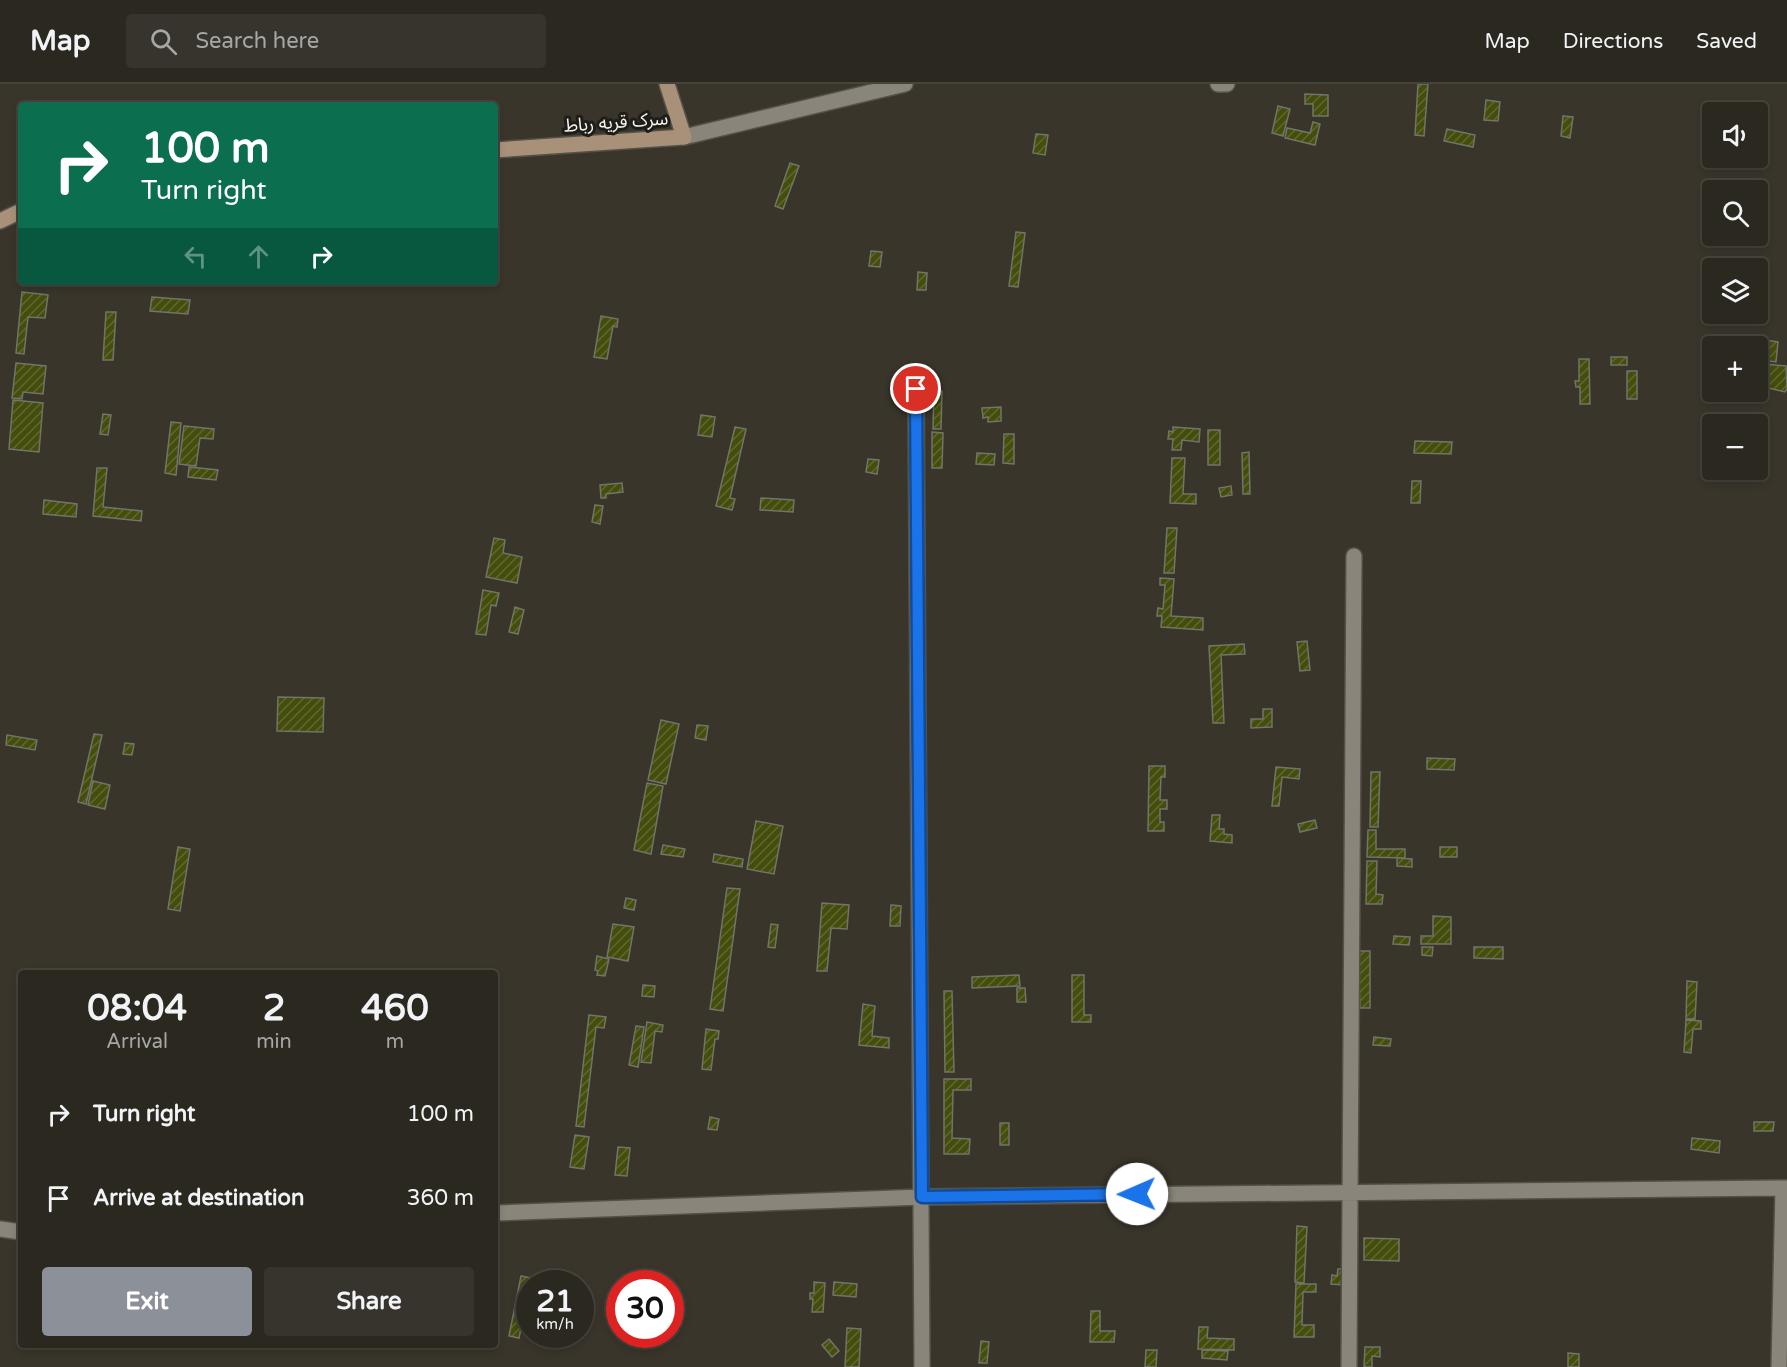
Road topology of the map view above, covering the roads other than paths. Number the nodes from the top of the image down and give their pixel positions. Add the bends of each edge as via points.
1 (667, 84) edge
2 (905, 84) edge
3 (1218, 84) edge
4 (1227, 84) edge
5 (684, 137) junction
6 (498, 150) edge
7 (18, 212) edge
8 (0, 221) edge
9 (916, 389) dead end
10 (1354, 556) dead end
11 (1785, 1188) edge
12 (1351, 1192) junction
13 (922, 1197) junction
14 (498, 1213) edge
15 (0, 1229) edge
16 (18, 1232) edge
17 (922, 1367) edge
18 (1349, 1367) edge
19 (1779, 1367) edge

1 - 5 street, سرک قریه رباط
2 - 5 street
3 - 4 street
5 - 6 street, سرک قریه رباط
7 - 8 street
9 - 13 street
10 - 12 street
11 - 12 street
11 - 19 street
12 - 13 street
12 - 18 street
13 - 14 street
13 - 17 street
15 - 16 street

